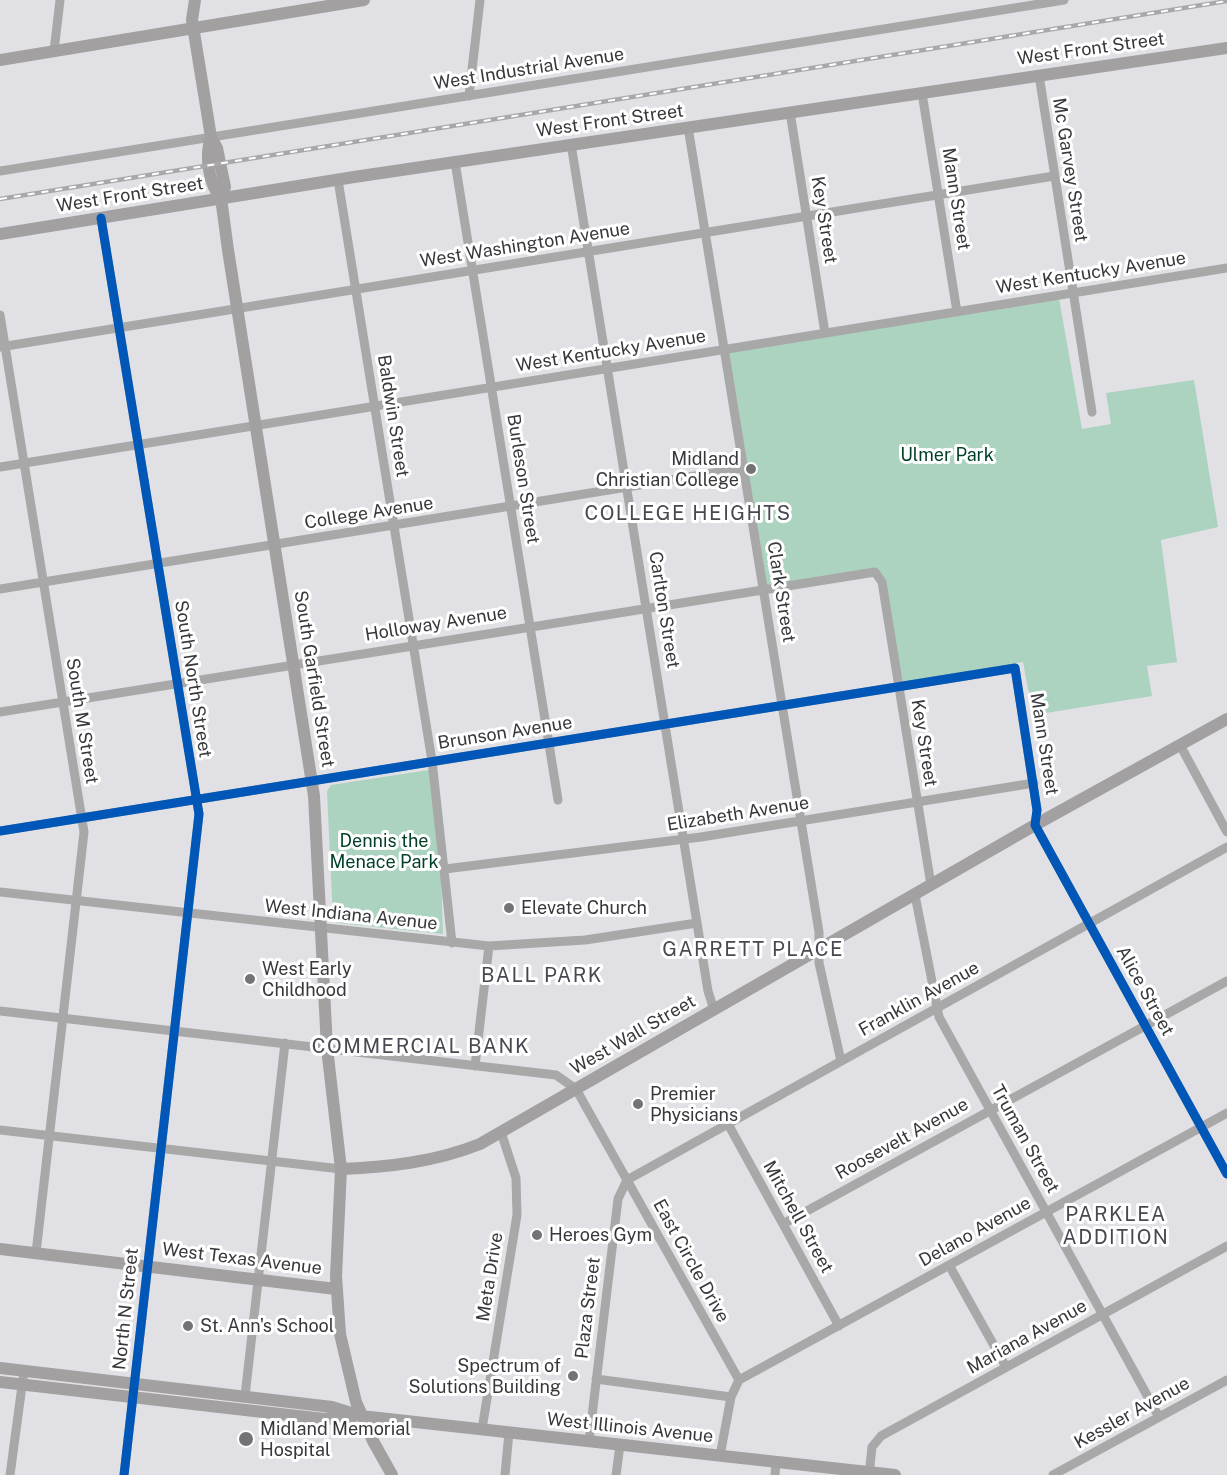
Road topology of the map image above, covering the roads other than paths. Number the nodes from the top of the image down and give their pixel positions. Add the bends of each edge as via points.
1 (60, 0) edge
2 (195, 0) edge
3 (364, 0) edge
4 (480, 0) edge
5 (1064, 0) edge
6 (193, 28) junction
7 (1227, 48) edge
8 (54, 51) junction
9 (0, 60) edge
10 (1039, 75) junction
11 (922, 93) junction
12 (469, 96) junction
13 (790, 112) junction
14 (688, 127) junction
15 (211, 137) junction
16 (571, 144) junction
17 (455, 162) junction
18 (0, 171) edge
19 (1054, 176) junction
20 (338, 180) junction
21 (938, 195) junction
22 (221, 198) junction
23 (807, 216) junction
24 (101, 218) junction
25 (706, 233) junction
26 (0, 234) edge
27 (589, 252) junction
28 (1227, 268) edge
29 (472, 270) junction
30 (355, 289) junction
31 (1074, 293) junction
32 (237, 308) junction
33 (957, 312) junction
34 (0, 315) edge
35 (119, 328) junction
36 (825, 333) junction
37 (3, 347) edge
38 (725, 349) junction
39 (608, 368) junction
40 (491, 387) junction
41 (375, 406) junction
42 (1092, 412) dead end
43 (256, 425) junction
44 (137, 444) junction
45 (24, 463) junction
46 (0, 466) edge
47 (744, 468) junction
48 (627, 487) junction
49 (511, 506) junction
50 (394, 525) junction
51 (275, 544) junction
52 (157, 564) junction
53 (877, 573) joint
54 (43, 582) junction
55 (764, 588) junction
56 (0, 589) edge
57 (646, 607) junction
58 (530, 626) junction
59 (413, 645) junction
60 (294, 664) junction
61 (1016, 668) joint
62 (176, 683) junction
63 (898, 686) junction
64 (63, 702) junction
65 (782, 705) junction
66 (0, 712) edge
67 (1227, 718) edge
68 (665, 724) junction
69 (548, 742) junction
70 (1180, 745) junction
71 (432, 761) junction
72 (312, 781) junction
73 (1034, 783) junction
74 (196, 800) junction
75 (558, 801) dead end
76 (917, 803) junction
77 (81, 818) junction
78 (801, 821) junction
79 (1035, 825) junction
80 (0, 831) edge
81 (1227, 832) edge
82 (684, 839) junction
83 (1227, 847) edge
84 (445, 869) junction
85 (931, 885) junction
86 (0, 892) edge
87 (915, 895) junction
88 (76, 901) junction
89 (187, 913) junction
90 (697, 923) junction
91 (1089, 923) junction
92 (321, 928) junction
93 (452, 943) junction
94 (489, 946) junction
95 (819, 950) junction
96 (1227, 981) edge
97 (937, 1008) junction
98 (714, 1010) junction
99 (0, 1011) edge
100 (63, 1018) junction
101 (1145, 1025) junction
102 (174, 1030) junction
103 (285, 1043) junction
104 (327, 1048) junction
105 (841, 1061) junction
106 (475, 1066) junction
107 (576, 1089) junction
108 (990, 1110) junction
109 (1227, 1113) edge
110 (728, 1124) junction
111 (1202, 1127) junction
112 (0, 1130) edge
113 (501, 1132) junction
114 (50, 1135) junction
115 (160, 1148) junction
116 (272, 1161) junction
117 (341, 1169) junction
118 (1227, 1174) edge
119 (627, 1180) junction
120 (1046, 1212) junction
121 (783, 1224) junction
122 (1227, 1246) edge
123 (0, 1249) edge
124 (36, 1253) junction
125 (949, 1265) junction
126 (147, 1266) junction
127 (259, 1279) junction
128 (336, 1288) junction
129 (1103, 1315) junction
130 (839, 1326) junction
131 (1006, 1367) junction
132 (0, 1368) edge
133 (24, 1371) junction
134 (596, 1379) junction
135 (739, 1380) junction
136 (1227, 1380) edge
137 (0, 1382) edge
138 (21, 1384) junction
139 (134, 1384) junction
140 (245, 1396) junction
141 (133, 1397) junction
142 (731, 1397) junction
143 (361, 1416) junction
144 (1159, 1417) junction
145 (482, 1430) junction
146 (509, 1432) junction
147 (589, 1441) junction
148 (620, 1445) junction
149 (720, 1456) junction
150 (777, 1462) junction
151 (869, 1473) edge
152 (10, 1475) edge
153 (124, 1475) edge
154 (392, 1475) edge
155 (505, 1475) edge
156 (616, 1475) edge
157 (775, 1475) edge
158 (895, 1475) edge
159 (1053, 1475) edge

1 - 8 street
2 - 6 main road, South Garfield Street
3 - 6 main road
4 - 12 street
5 - 12 street, West Industrial Avenue
6 - 8 main road
6 - 15 main road, South Garfield Street
7 - 10 main road, West Front Street
8 - 9 main road
10 - 11 main road, West Front Street
10 - 19 street, Mc Garvey Street
11 - 13 main road, West Front Street
11 - 21 street, Mann Street
12 - 15 street, West Industrial Avenue
13 - 14 main road, West Front Street
13 - 23 street, Key Street
14 - 16 main road, West Front Street
14 - 25 street, Clark Street
15 - 18 street, West Industrial Avenue
15 - 22 main road, South Garfield Street via 225,187
16 - 17 main road, West Front Street
16 - 27 street, Carlton Street
17 - 20 main road, West Front Street
17 - 29 street, Burleson Street
19 - 21 street, West Washington Avenue
19 - 31 street, Mc Garvey Street
20 - 22 main road, West Front Street
20 - 30 street, Baldwin Street
21 - 23 street, West Washington Avenue
21 - 33 street, Mann Street
22 - 24 main road, West Front Street
22 - 32 main road, South Garfield Street
23 - 25 street, West Washington Avenue
23 - 36 street, Key Street
24 - 26 main road, West Front Street
24 - 35 street, South North Street
25 - 27 street, West Washington Avenue
25 - 38 street, Clark Street
27 - 29 street, West Washington Avenue
27 - 39 street, Carlton Street
28 - 31 street, West Kentucky Avenue
29 - 30 street, West Washington Avenue
29 - 40 street, Burleson Street
30 - 32 street, West Washington Avenue
30 - 41 street, Baldwin Street
31 - 33 street, West Kentucky Avenue
31 - 42 street, Mc Garvey Street
32 - 35 street, West Washington Avenue
32 - 43 main road, South Garfield Street
33 - 36 street, West Kentucky Avenue
34 - 37 street, South M Street
35 - 37 street, West Washington Avenue
35 - 44 street, South North Street
36 - 38 street, West Kentucky Avenue
37 - 45 street, South M Street
38 - 39 street, West Kentucky Avenue
38 - 47 street, Clark Street
39 - 40 street, West Kentucky Avenue
39 - 48 street, Carlton Street
40 - 41 street, West Kentucky Avenue
40 - 49 street, Burleson Street
41 - 43 street, West Kentucky Avenue
41 - 50 street, Baldwin Street
43 - 44 street, West Kentucky Avenue
43 - 51 main road, South Garfield Street
44 - 45 street, West Kentucky Avenue
44 - 52 street, South North Street
45 - 46 street, West Kentucky Avenue
45 - 54 street, South M Street
47 - 48 street, College Avenue
47 - 55 street, Clark Street
48 - 49 street, College Avenue
48 - 57 street, Carlton Street
49 - 50 street, College Avenue
49 - 58 street, Burleson Street
50 - 51 street, College Avenue
50 - 59 street, Baldwin Street
51 - 52 street, College Avenue
51 - 60 main road, South Garfield Street
52 - 54 street, College Avenue
52 - 62 street, South North Street
53 - 55 street, Holloway Avenue
53 - 63 street, Key Street via 882,582
54 - 56 street, College Avenue
54 - 64 street, South M Street
55 - 57 street, Holloway Avenue
55 - 65 street, Clark Street
57 - 58 street, Holloway Avenue
57 - 68 street, Carlton Street
58 - 59 street, Holloway Avenue
58 - 69 street, Burleson Street
59 - 60 street, Holloway Avenue
59 - 71 street, Baldwin Street
60 - 62 street, Holloway Avenue
60 - 72 main road, South Garfield Street
61 - 63 street, Brunson Avenue
61 - 73 street, Mann Street
62 - 64 street, Holloway Avenue
62 - 74 street, South North Street
63 - 65 street, Brunson Avenue
63 - 76 street, Key Street
64 - 66 street, Holloway Avenue
64 - 77 street, South M Street
65 - 68 street, Brunson Avenue
65 - 78 street, Clark Street
67 - 70 main road, West Wall Street
68 - 69 street, Brunson Avenue
68 - 82 street, Carlton Street
69 - 71 street, Brunson Avenue
69 - 75 street, Burleson Street
70 - 79 main road, West Wall Street
70 - 81 street
71 - 72 street, Brunson Avenue
71 - 84 street, Baldwin Street
72 - 74 street, Brunson Avenue
72 - 92 main road, South Garfield Street
73 - 76 street, Elizabeth Avenue
73 - 79 street, Mann Street
74 - 77 street, Brunson Avenue
74 - 89 street, South North Street via 199,814
76 - 78 street, Elizabeth Avenue
76 - 85 street, Key Street
77 - 80 street, Brunson Avenue
77 - 88 street, South M Street via 84,832
78 - 82 street, Elizabeth Avenue
78 - 95 street, Clark Street
79 - 85 main road, West Wall Street
79 - 91 street, Alice Street
82 - 84 street, Elizabeth Avenue
82 - 90 street, Carlton Street
83 - 91 street, Franklin Avenue
84 - 93 street, Baldwin Street
85 - 87 main road, West Wall Street
86 - 88 street, West Indiana Avenue
87 - 95 main road, West Wall Street
87 - 97 street, Truman Street
88 - 89 street, West Indiana Avenue
88 - 100 street, South M Street
89 - 92 street, West Indiana Avenue
89 - 102 street, South North Street
90 - 94 street, West Indiana Avenue via 585,940
90 - 98 street, Carlton Street
91 - 97 street, Franklin Avenue
91 - 101 street, Alice Street
92 - 93 street, West Indiana Avenue
92 - 104 main road, South Garfield Street
93 - 94 street, West Indiana Avenue
94 - 106 street
95 - 98 main road, West Wall Street
95 - 105 street, Clark Street
96 - 101 street, Roosevelt Avenue
97 - 105 street, Franklin Avenue
97 - 108 street, Truman Street
98 - 107 main road, West Wall Street
99 - 100 street
100 - 102 street
100 - 114 street, South M Street
101 - 108 street, Roosevelt Avenue
101 - 111 street, Alice Street
102 - 103 street
102 - 115 street, South North Street
103 - 104 street
103 - 116 street
104 - 106 street
104 - 117 main road, South Garfield Street
105 - 110 street, Franklin Avenue
106 - 107 street via 556,1075
107 - 113 main road, West Wall Street
107 - 119 street, East Circle Drive
108 - 120 street, Truman Street
108 - 121 street, Roosevelt Avenue
109 - 111 street, Delano Avenue
110 - 119 street, Franklin Avenue
110 - 121 street, Mitchell Street
111 - 118 street, Alice Street
111 - 120 street, Delano Avenue
112 - 114 street, West Wall Street
113 - 117 main road, West Wall Street via 449,1155 384,1167
113 - 145 street, Meta Drive via 516,1178 517,1215
114 - 115 street, West Wall Street
114 - 124 street, South M Street
115 - 116 street, West Wall Street
115 - 126 street, North N Street
116 - 117 street, West Wall Street
116 - 127 street
117 - 128 main road, South Garfield Street
119 - 134 street, Plaza Street via 618,1199
119 - 135 street, East Circle Drive
120 - 125 street, Delano Avenue
120 - 129 street, Truman Street
121 - 130 street, Mitchell Street
122 - 129 street, Mariana Avenue
123 - 124 main road, West Texas Avenue
124 - 126 main road, West Texas Avenue
125 - 130 street, Delano Avenue
125 - 131 street
126 - 127 main road, West Texas Avenue
126 - 139 street, North N Street
127 - 128 main road, West Texas Avenue
127 - 140 street
128 - 143 main road, South Garfield Street via 344,1361
129 - 131 street, Mariana Avenue
129 - 144 street, Truman Street
130 - 135 street, Delano Avenue
131 - 151 street, Mariana Avenue via 881,1436 872,1447
132 - 133 main road, West Illinois Avenue
133 - 138 street
133 - 139 main road, West Illinois Avenue
134 - 142 street
134 - 147 street, Plaza Street
135 - 142 street
136 - 144 street, Kessler Avenue
137 - 138 main road, West Illinois Avenue
138 - 141 main road, West Illinois Avenue
138 - 152 street
139 - 140 main road, West Illinois Avenue
139 - 141 street, North N Street
140 - 143 main road, West Illinois Avenue via 332,1407
141 - 143 main road, West Illinois Avenue via 324,1419
141 - 153 street, North N Street
142 - 149 street
143 - 145 main road, West Illinois Avenue
143 - 154 main road, South Garfield Street
144 - 159 street, Kessler Avenue
145 - 146 main road, West Illinois Avenue
146 - 147 main road, West Illinois Avenue
146 - 155 street
147 - 148 main road, West Illinois Avenue
148 - 149 main road, West Illinois Avenue
148 - 156 street
149 - 150 main road, West Illinois Avenue
150 - 151 main road, West Illinois Avenue
150 - 157 street
151 - 158 main road, West Illinois Avenue

